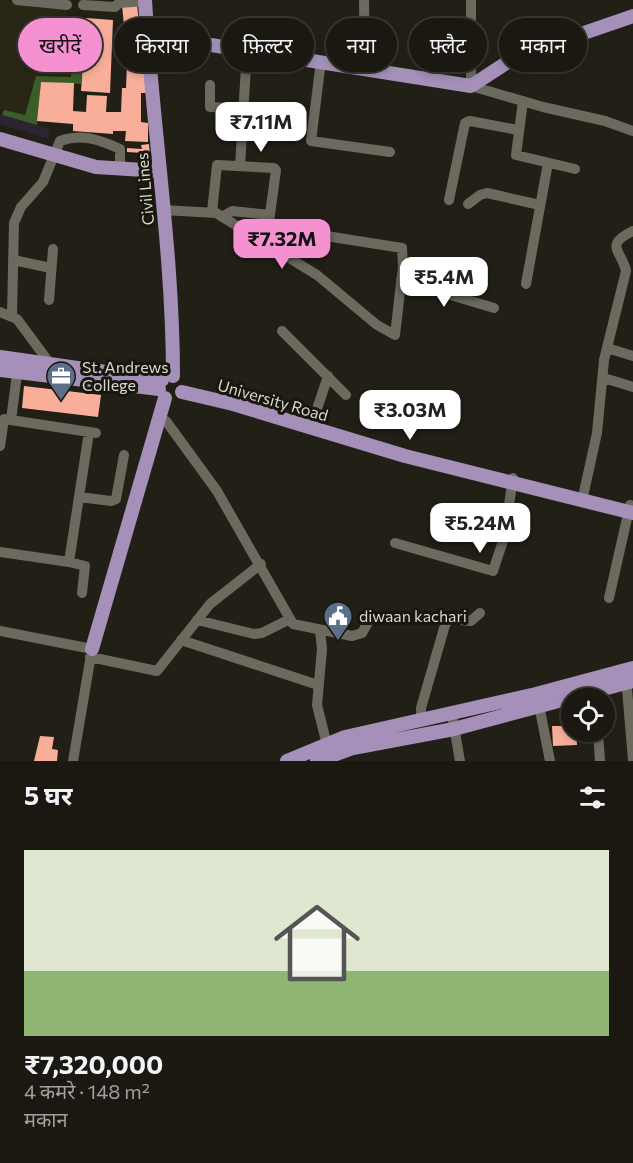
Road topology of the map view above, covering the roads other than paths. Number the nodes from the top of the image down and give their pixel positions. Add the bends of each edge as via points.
1 (364, 0) edge
2 (471, 0) edge
3 (145, 1) edge
4 (17, 2) edge
5 (68, 5) dead end
6 (83, 5) dead end
7 (633, 16) edge
8 (146, 18) edge
9 (364, 18) edge
10 (314, 60) edge
11 (321, 61) junction
12 (326, 62) edge
13 (151, 72) edge
14 (245, 72) edge
15 (389, 72) edge
16 (210, 85) dead end
17 (471, 86) junction
18 (523, 101) junction
19 (243, 108) junction
20 (288, 111) dead end
21 (518, 130) junction
22 (0, 132) edge
23 (632, 132) edge
24 (0, 139) edge
25 (390, 152) dead end
26 (56, 153) junction
27 (548, 163) junction
28 (120, 166) junction
29 (240, 166) junction
30 (160, 167) junction
31 (575, 170) dead end
32 (449, 200) dead end
33 (468, 204) dead end
34 (540, 206) junction
35 (163, 210) junction
36 (217, 215) junction
37 (270, 215) junction
38 (269, 227) junction
39 (633, 231) edge
40 (0, 236) edge
41 (13, 237) junction
42 (266, 244) junction
43 (53, 249) dead end
44 (13, 260) junction
45 (51, 268) junction
46 (401, 280) junction
47 (526, 284) dead end
48 (49, 300) dead end
49 (494, 308) dead end
50 (0, 312) edge
51 (12, 316) junction
52 (282, 331) dead end
53 (607, 348) junction
54 (633, 356) edge
55 (0, 357) edge
56 (51, 364) junction
57 (18, 366) junction
58 (0, 370) edge
59 (328, 376) junction
60 (604, 378) junction
61 (633, 387) edge
62 (171, 388) junction
63 (346, 394) dead end
64 (78, 417) dead end
65 (5, 419) edge
66 (166, 421) junction
67 (312, 423) junction
68 (76, 429) junction
69 (0, 446) edge
70 (151, 452) junction
71 (123, 455) dead end
72 (513, 481) junction
73 (79, 496) junction
74 (582, 497) junction
75 (631, 509) edge
76 (395, 543) dead end
77 (0, 552) edge
78 (69, 562) junction
79 (261, 564) junction
80 (82, 593) dead end
81 (609, 598) dead end
82 (480, 613) dead end
83 (290, 619) junction
84 (370, 619) dead end
85 (197, 620) junction
86 (320, 630) junction
87 (0, 631) edge
88 (182, 640) junction
89 (91, 653) junction
90 (630, 676) edge
91 (318, 685) junction
92 (600, 688) edge
93 (561, 697) edge
94 (538, 701) junction
95 (452, 715) junction
96 (421, 721) junction
97 (454, 729) junction
98 (599, 742) edge
99 (330, 754) edge
100 (309, 758) edge
101 (633, 760) edge
102 (73, 761) edge
103 (287, 761) edge
104 (460, 761) edge
105 (550, 761) edge
106 (600, 761) edge

1 - 9 street
2 - 17 street
3 - 6 street via 119,3 116,7
3 - 8 main road, Civil Lines
4 - 5 street
7 - 17 main road via 517,56
10 - 11 main road
11 - 12 main road
11 - 25 street via 311,141
13 - 30 main road, Civil Lines
14 - 19 street
15 - 17 main road
16 - 19 street via 210,107
17 - 18 street
18 - 21 street
18 - 23 street via 605,121
19 - 20 street
19 - 29 street
21 - 27 street via 516,155
21 - 32 street via 470,120 465,123
22 - 26 main road
24 - 26 main road
26 - 28 main road
26 - 28 street via 60,141 86,135 120,149
26 - 41 street via 43,182 16,216
27 - 31 street
27 - 34 street
28 - 30 main road
29 - 36 street via 215,167
29 - 37 street via 275,168
30 - 35 main road, Civil Lines
33 - 34 street via 487,193
34 - 47 street
35 - 36 street
35 - 62 main road, Civil Lines via 172,324
36 - 37 street via 232,211
36 - 42 street
37 - 38 street
38 - 42 street
38 - 46 street via 401,248
39 - 53 street via 616,243 626,271
40 - 41 street
41 - 44 street
42 - 46 street via 317,275 395,335
43 - 45 street
44 - 45 street
44 - 51 street
45 - 48 street
46 - 49 street
50 - 51 street
51 - 56 street
52 - 59 street
53 - 54 street
53 - 60 street
55 - 57 main road
56 - 57 main road
56 - 62 main road
57 - 58 main road
57 - 62 main road
57 - 65 street
59 - 63 street
59 - 67 street
60 - 61 street
60 - 74 street via 597,433
62 - 66 main road
62 - 67 main road, University Road via 233,395
62 - 70 main road
64 - 68 street
65 - 68 street
65 - 69 street
66 - 70 main road
66 - 79 street via 217,491
67 - 72 main road, University Road
68 - 73 street via 92,432
70 - 89 main road
71 - 73 street via 116,499
72 - 74 main road, University Road
72 - 76 street via 504,538 493,572
73 - 78 street
74 - 75 main road, University Road
75 - 81 street
77 - 78 street
78 - 80 street via 86,566
79 - 83 street
79 - 85 street via 218,597
82 - 96 street via 471,621 455,617 445,625 421,708
83 - 85 street via 254,634
83 - 86 street via 298,626
84 - 86 street via 356,636
85 - 88 street
86 - 91 street
87 - 89 street
88 - 89 street via 157,671
88 - 91 street
89 - 102 street
90 - 92 main road
90 - 101 street
91 - 99 street via 317,705
93 - 94 main road
94 - 95 main road
94 - 97 main road
94 - 105 street
95 - 96 main road
95 - 97 street
96 - 99 main road
97 - 99 main road
97 - 104 street
98 - 106 street
99 - 100 main road
100 - 103 main road

